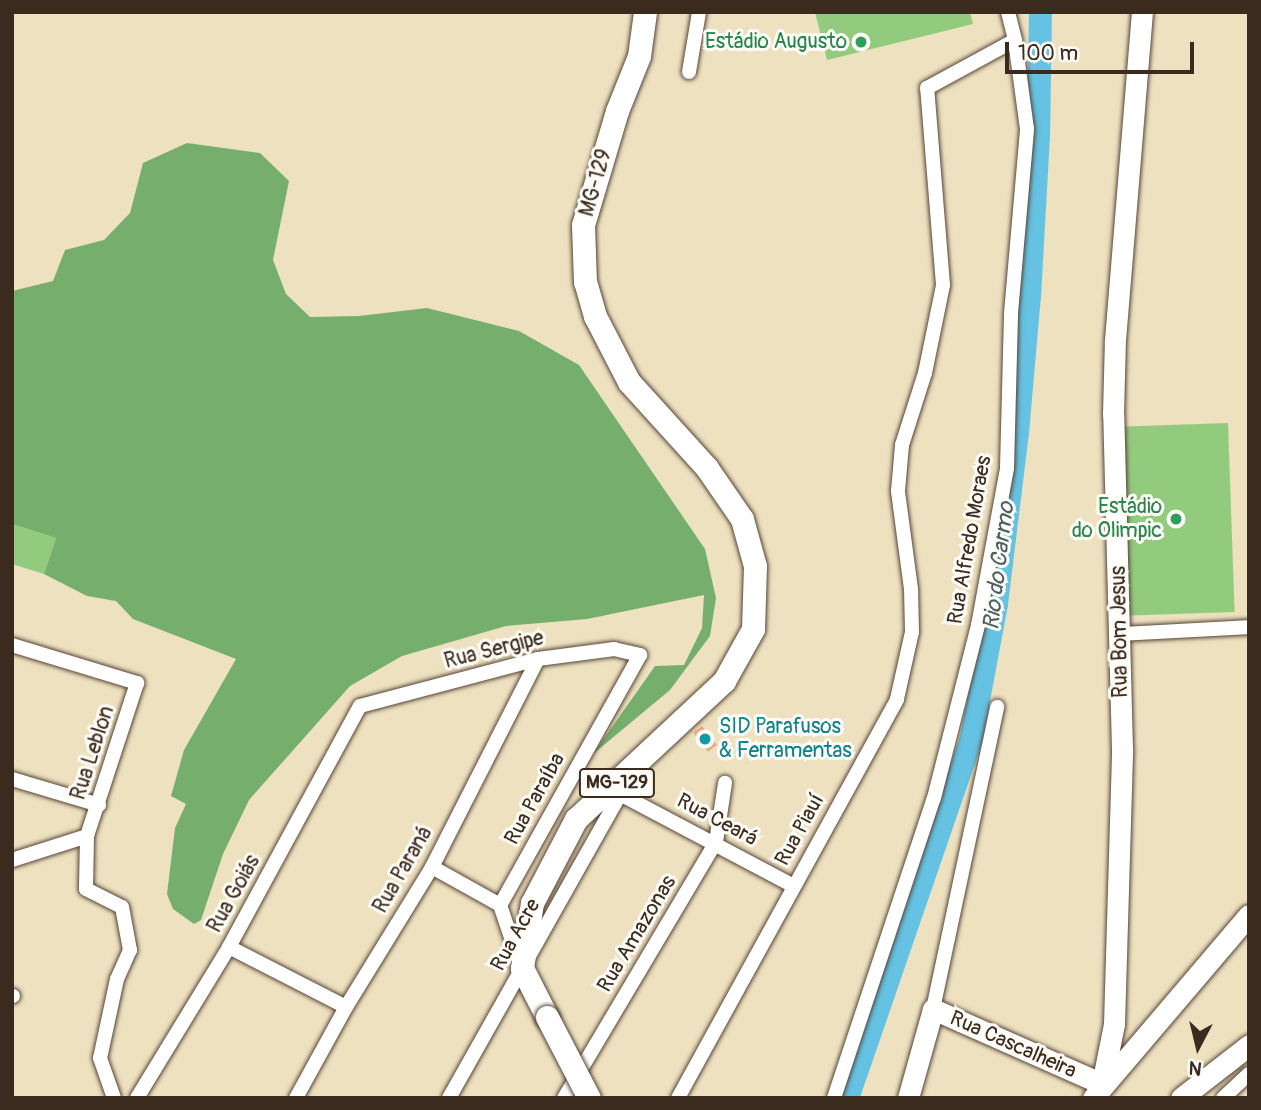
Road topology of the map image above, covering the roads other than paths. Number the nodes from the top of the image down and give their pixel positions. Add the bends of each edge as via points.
1 (645, 12) edge
2 (699, 12) edge
3 (1008, 12) edge
4 (1142, 12) edge
5 (1015, 40) junction
6 (689, 72) dead end
7 (1249, 627) edge
8 (1121, 634) junction
9 (12, 645) edge
10 (640, 655) joint
11 (538, 659) junction
12 (360, 706) joint
13 (997, 707) dead end
14 (12, 779) edge
15 (725, 783) dead end
16 (620, 794) joint
17 (99, 805) junction
18 (87, 836) junction
19 (716, 842) junction
20 (12, 860) edge
21 (432, 867) junction
22 (794, 886) junction
23 (500, 905) junction
24 (1249, 915) edge
25 (229, 947) junction
26 (522, 968) junction
27 (346, 1007) junction
28 (933, 1009) junction
29 (1114, 1024) junction
30 (1143, 1040) junction
31 (1249, 1045) edge
32 (1249, 1074) edge
33 (1097, 1091) edge
34 (114, 1098) edge
35 (137, 1098) edge
36 (296, 1098) edge
37 (449, 1098) edge
38 (564, 1098) edge
39 (589, 1098) edge
40 (678, 1098) edge
41 (834, 1098) edge
42 (908, 1098) edge
43 (1181, 1098) edge
44 (1223, 1098) edge

1 - 26 main road, MG-129 / MG-129 via 639,56 617,111 583,225 585,282 596,316 629,382 707,468 742,519 755,566 753,629 724,681 576,819 532,903
2 - 6 street
3 - 5 street, Rua Alfredo Moraes
4 - 8 street, Rua Bom Jesus via 1115,353
5 - 22 street, Rua Piauí via 927,88 943,285 925,373 902,445 898,491 912,632 897,699
5 - 41 street, Rua Alfredo Moraes via 1027,129 1011,313 1007,468 978,625 934,798
7 - 8 street
8 - 29 street, Rua Bom Jesus
9 - 17 street, Rua Leblon via 137,683
10 - 11 street, Rua Sergipe via 614,649
10 - 23 street, Rua Paraíba
11 - 12 street, Rua Sergipe
11 - 21 street, Rua Paraná
12 - 25 street, Rua Goiás
13 - 28 street
14 - 17 street
15 - 19 street, Rua Amazonas
16 - 19 street, Rua Ceará
16 - 26 street, Rua Acre
17 - 18 street, Rua Leblon
18 - 20 street
18 - 34 street via 86,889 122,907 130,950 117,979 100,1058
19 - 22 street, Rua Ceará
19 - 38 street, Rua Amazonas
21 - 23 street
21 - 27 street, Rua Paraná
22 - 40 street, Rua Piauí
23 - 26 street
24 - 30 street
25 - 27 street
25 - 35 street, Rua Goiás
26 - 37 street, Rua Acre
26 - 39 main road, bridge
27 - 36 street, Rua Paraná
28 - 33 street, Rua Cascalheira
28 - 42 street, Rua Cascalheira
29 - 30 street
29 - 33 street, Rua Bom Jesus
30 - 33 street
31 - 43 street
32 - 44 street

